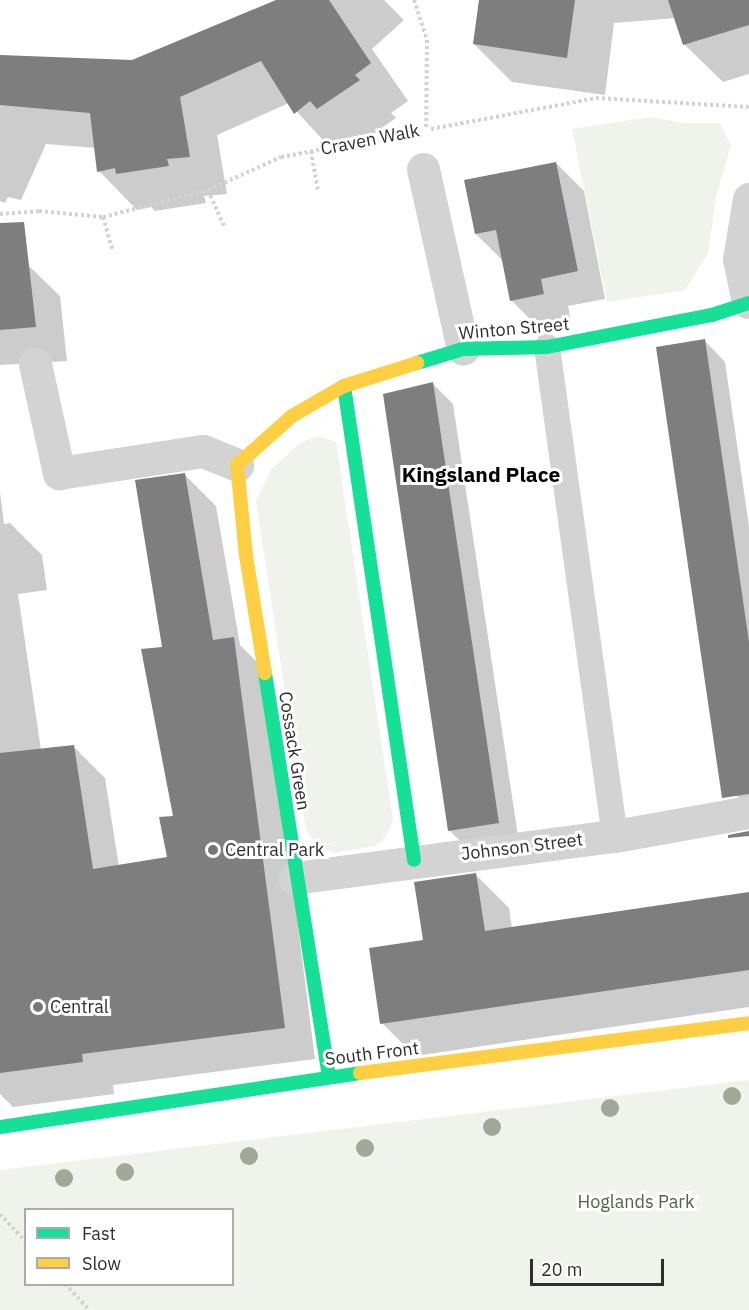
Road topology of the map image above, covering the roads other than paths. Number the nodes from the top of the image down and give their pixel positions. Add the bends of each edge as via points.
1 (423, 169) road end
2 (749, 199) edge
3 (749, 303) edge
4 (548, 347) junction
5 (463, 349) junction
6 (35, 364) dead end
7 (344, 386) junction
8 (237, 465) junction
9 (749, 812) edge
10 (615, 836) junction
11 (414, 860) junction
12 (294, 878) junction
13 (749, 1023) edge
14 (328, 1077) junction
15 (0, 1127) edge

1 - 5 street
2 - 3 street via 739,260
3 - 4 street, Winton Street via 712,315
4 - 5 street, Winton Street
4 - 10 lane
5 - 7 street, Winton Street
6 - 8 street via 59,473 203,451
7 - 8 street, Winton Street via 292,416
7 - 11 street
8 - 12 street, Cossack Green via 246,556
9 - 10 street, Johnson Street
10 - 11 street, Johnson Street
11 - 12 street, Johnson Street
12 - 14 street, Cossack Green
13 - 14 street, South Front
14 - 15 street, South Front

